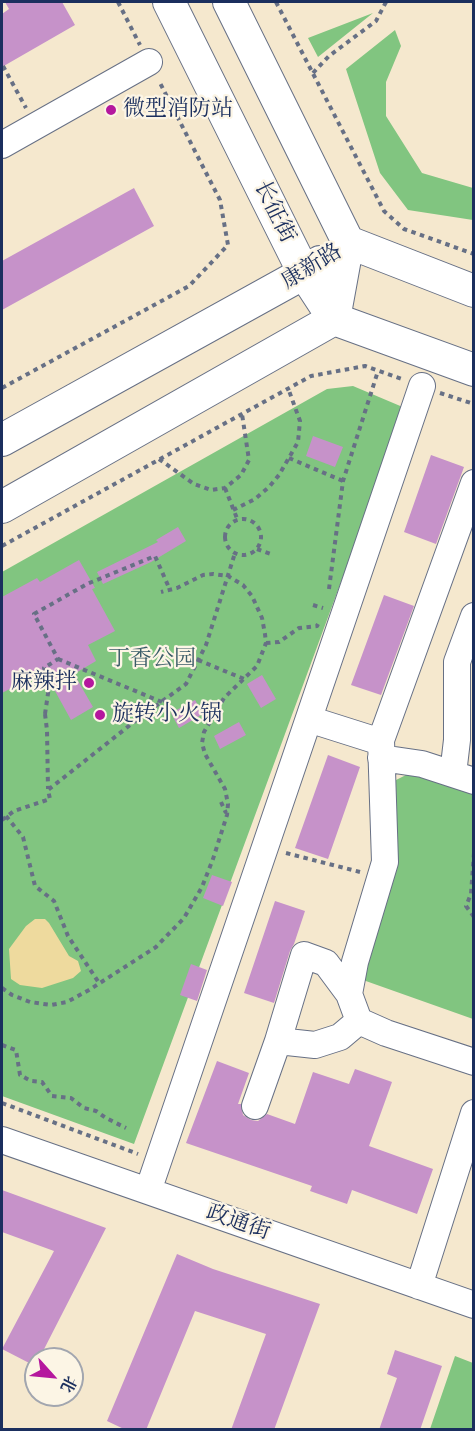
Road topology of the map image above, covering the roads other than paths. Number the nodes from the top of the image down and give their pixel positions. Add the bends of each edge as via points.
1 (169, 2) edge
2 (229, 2) edge
3 (149, 62) road end
4 (2, 145) edge
5 (348, 243) junction
6 (304, 273) junction
7 (474, 291) edge
8 (334, 319) junction
9 (474, 370) edge
10 (422, 386) road end
11 (2, 440) edge
12 (474, 483) edge
13 (2, 507) edge
14 (465, 533) edge
15 (474, 616) edge
16 (321, 723) dead end
17 (381, 750) junction
18 (464, 778) edge
19 (349, 993) junction
20 (359, 1021) junction
21 (278, 1041) junction
22 (474, 1062) edge
23 (255, 1106) dead end
24 (474, 1113) edge
25 (2, 1140) edge
26 (148, 1191) junction
27 (419, 1286) junction
28 (474, 1305) edge

1 - 6 main road, 长征街
2 - 5 main road
3 - 4 street
5 - 6 main road, 康新路
5 - 7 main road
5 - 8 main road, 康新路
6 - 8 main road, 长征街
6 - 11 main road, 康新路
8 - 9 main road
8 - 13 main road
10 - 26 street
12 - 14 street
14 - 17 street
15 - 18 street via 456,663 457,740
16 - 17 street
17 - 18 street
17 - 19 street via 385,862
19 - 20 street
19 - 21 street via 326,963 304,955
20 - 21 street via 340,1037 315,1045
20 - 22 street
21 - 23 street
24 - 27 street
25 - 26 street, 政通街
26 - 27 street, 政通街
27 - 28 street, 政通街

